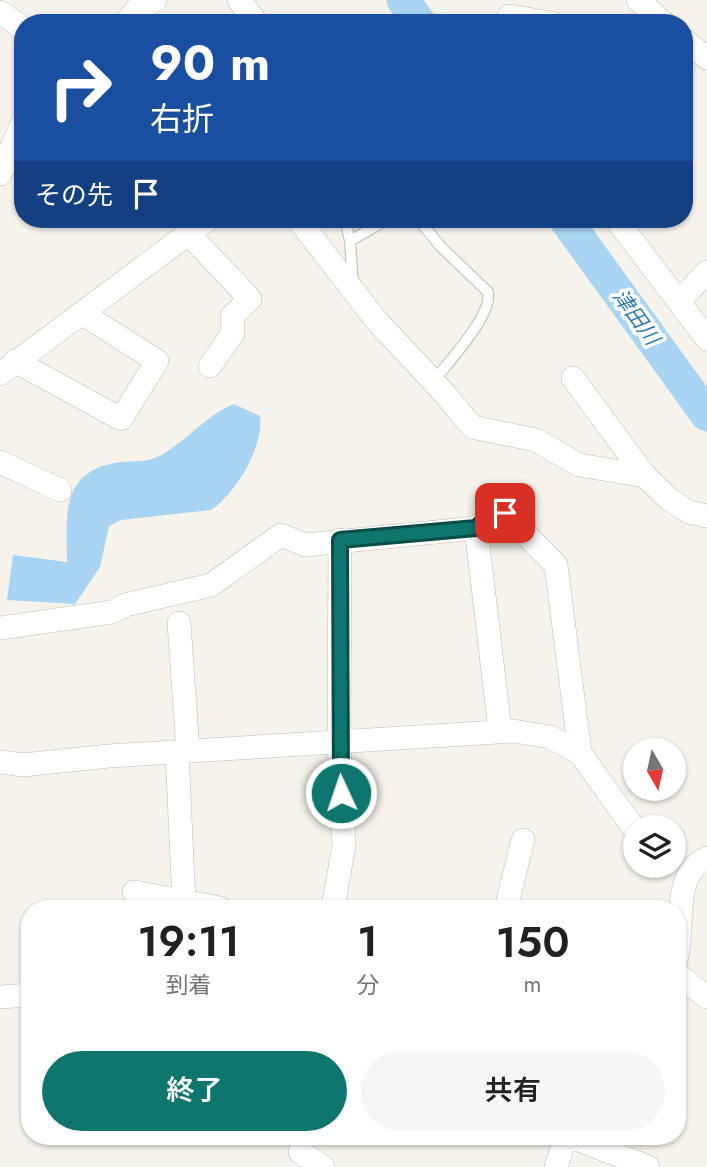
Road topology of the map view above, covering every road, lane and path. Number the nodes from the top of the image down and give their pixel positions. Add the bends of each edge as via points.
1 (155, 0) edge
2 (239, 0) edge
3 (533, 0) edge
4 (638, 0) edge
5 (133, 14) edge
6 (250, 14) edge
7 (513, 14) edge
8 (654, 14) edge
9 (14, 142) edge
10 (0, 174) edge
11 (190, 228) edge
12 (196, 228) edge
13 (305, 228) edge
14 (347, 228) edge
15 (372, 228) edge
16 (425, 228) edge
17 (623, 228) edge
18 (350, 241) junction
19 (707, 272) edge
20 (353, 290) junction
21 (679, 301) junction
22 (83, 314) junction
23 (707, 339) edge
24 (6, 363) edge
25 (209, 366) dead end
26 (573, 378) dead end
27 (434, 381) junction
28 (0, 462) edge
29 (645, 476) junction
30 (60, 490) dead end
31 (707, 516) edge
32 (476, 528) junction
33 (340, 540) junction
34 (179, 622) dead end
35 (0, 628) edge
36 (500, 730) junction
37 (339, 740) junction
38 (182, 752) junction
39 (580, 753) junction
40 (0, 762) edge
41 (624, 815) edge
42 (523, 840) dead end
43 (707, 858) edge
44 (686, 868) edge
45 (677, 878) edge
46 (134, 892) dead end
47 (174, 900) edge
48 (184, 900) edge
49 (334, 900) edge
50 (508, 900) edge
51 (677, 900) edge
52 (686, 981) edge
53 (21, 996) edge
54 (0, 997) edge
55 (707, 997) edge
56 (565, 1145) edge
57 (591, 1145) edge
58 (300, 1152) dead end
59 (323, 1167) edge
60 (556, 1167) edge
61 (648, 1167) edge

1 - 5 street
2 - 6 street
3 - 7 street
4 - 8 street
9 - 10 street
11 - 22 street
12 - 25 street via 250,299 232,316 233,333
13 - 20 street
14 - 18 lane
15 - 18 lane
16 - 27 lane via 489,298 485,313
17 - 21 street
18 - 20 lane
19 - 21 street
20 - 27 street
21 - 23 street
22 - 24 street
22 - 24 street via 157,361 121,419
26 - 29 street
27 - 29 street via 471,427 536,440 579,465
28 - 30 street
29 - 31 street via 689,512
32 - 33 street
32 - 36 street
32 - 39 street via 490,515 505,513 556,565
33 - 35 street via 305,545 281,535 211,585 112,612
33 - 37 street
34 - 38 street
36 - 37 street
36 - 39 street via 550,737
37 - 38 street
37 - 49 street via 344,845
38 - 40 street via 23,765
38 - 48 street
39 - 41 street
42 - 50 street
43 - 44 street
45 - 51 street
46 - 47 street
52 - 55 street
53 - 54 street
56 - 60 street
57 - 61 street
58 - 59 street

